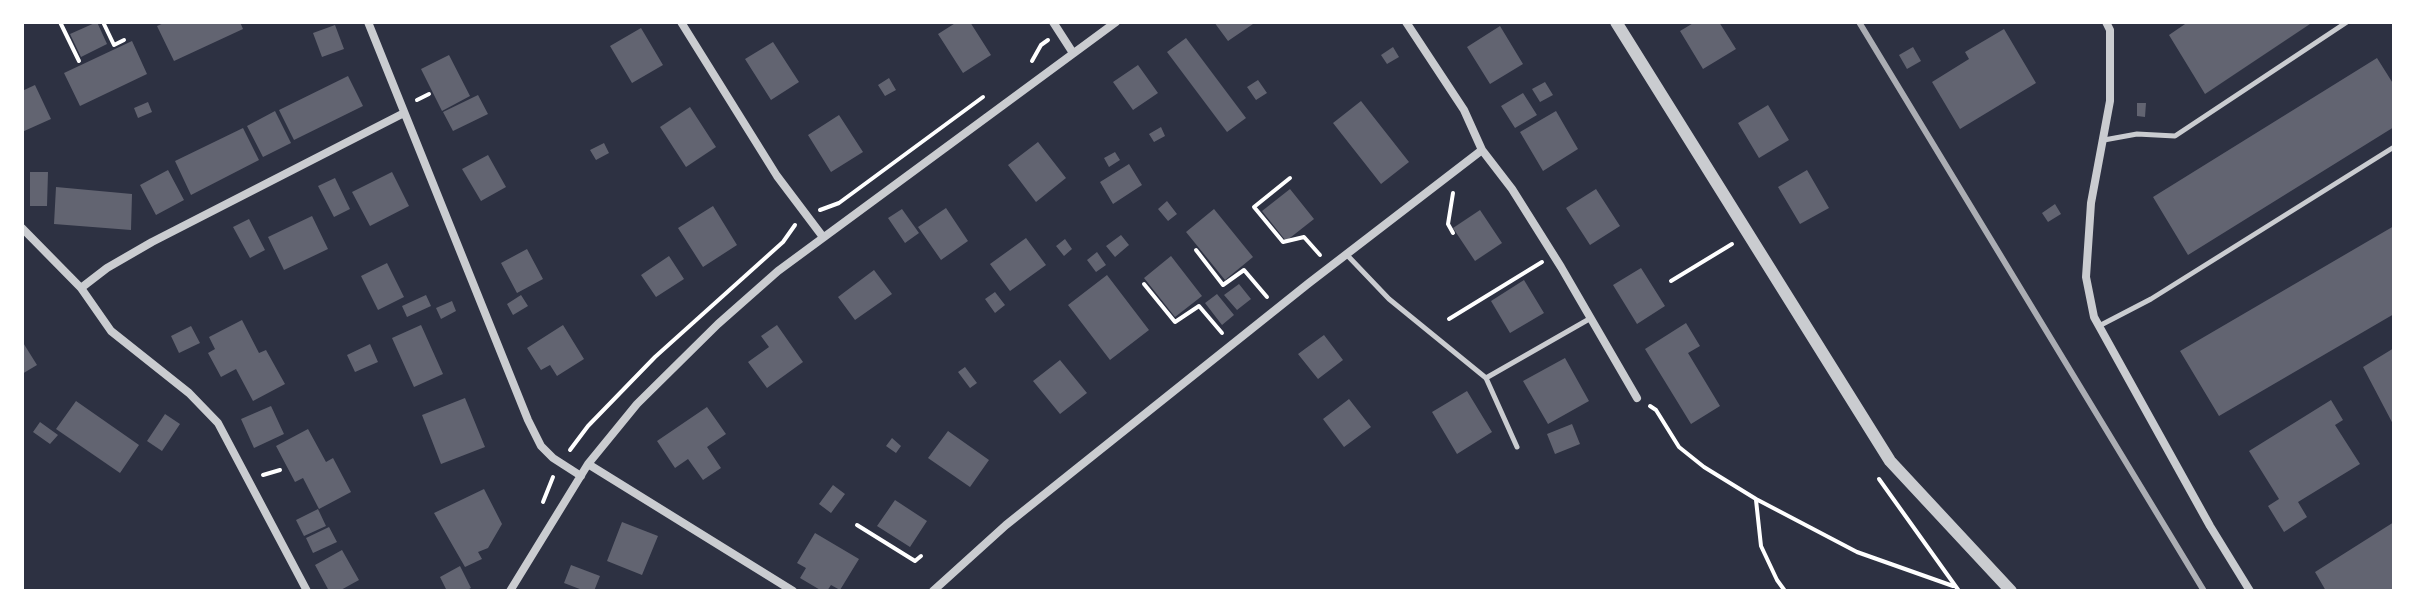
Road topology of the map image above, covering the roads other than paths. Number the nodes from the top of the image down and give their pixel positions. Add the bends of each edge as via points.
1 (368, 22) edge
2 (681, 22) edge
3 (1053, 22) edge
4 (1116, 22) edge
5 (1406, 22) edge
6 (1616, 22) edge
7 (2106, 22) edge
8 (2347, 22) edge
9 (1073, 53) junction
10 (404, 113) junction
11 (2104, 140) junction
12 (2394, 147) edge
13 (1482, 150) junction
14 (22, 228) edge
15 (823, 237) junction
16 (1346, 254) junction
17 (81, 288) junction
18 (1591, 318) junction
19 (2099, 326) junction
20 (1486, 378) junction
21 (1637, 398) road end
22 (1517, 447) dead end
23 (588, 464) junction
24 (581, 476) junction
25 (307, 591) edge
26 (510, 591) edge
27 (793, 591) edge
28 (933, 591) edge
29 (2011, 591) edge
30 (2250, 591) edge

1 - 10 street
2 - 15 street via 777,176
3 - 9 street
4 - 9 street
5 - 13 street via 1464,110
6 - 29 street via 1890,461
7 - 11 street via 2110,101
8 - 11 lane via 2175,136 2137,134
9 - 15 street
10 - 17 street via 152,242
10 - 24 street via 533,430 553,458
11 - 19 street via 2091,203 2086,277
12 - 19 lane
13 - 16 street
13 - 18 street
14 - 17 street
15 - 23 street via 718,324 637,404
16 - 20 lane via 1389,299
16 - 28 street via 1006,525
17 - 25 street via 111,331 218,423
18 - 20 lane
18 - 21 street
19 - 30 street
20 - 22 lane
23 - 24 street
23 - 27 street
24 - 26 street

